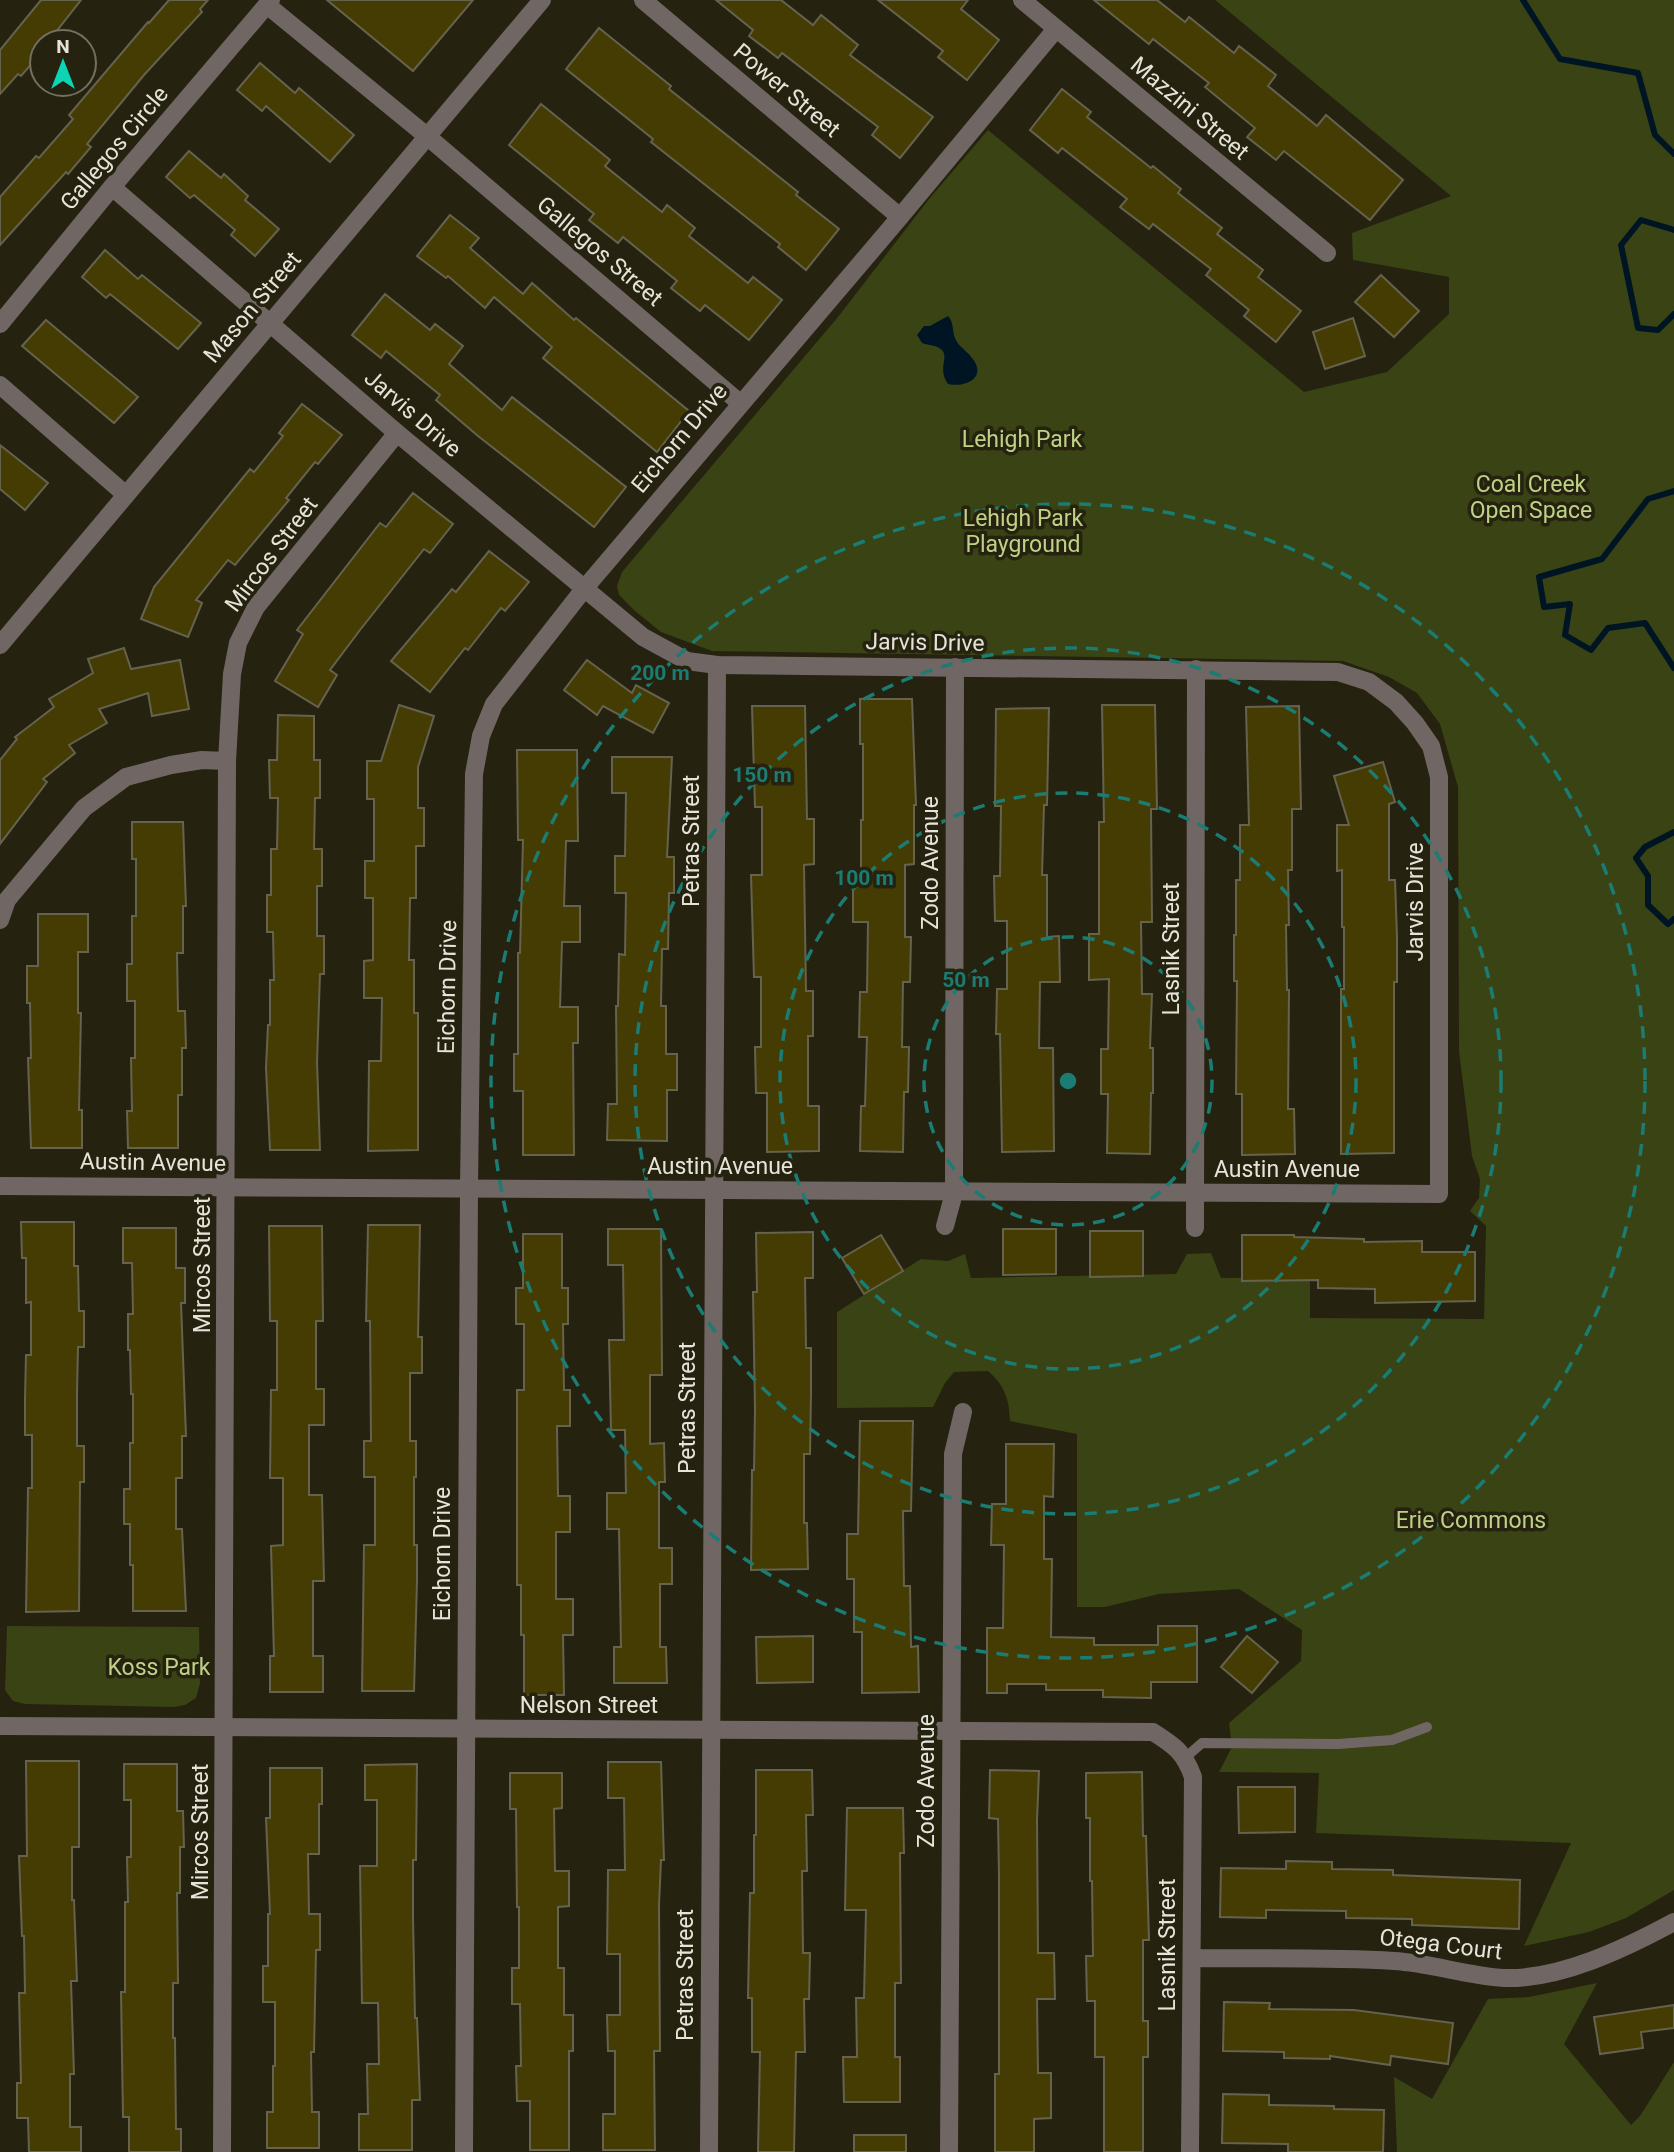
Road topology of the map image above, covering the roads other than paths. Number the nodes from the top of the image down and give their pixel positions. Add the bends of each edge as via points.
1 (542, 0) edge
2 (643, 0) edge
3 (1022, 0) edge
4 (269, 2) edge
5 (1056, 29) junction
6 (428, 137) junction
7 (112, 187) junction
8 (900, 217) junction
9 (1327, 253) dead end
10 (271, 322) junction
11 (0, 324) edge
12 (0, 385) edge
13 (740, 403) junction
14 (397, 433) junction
15 (126, 495) junction
16 (584, 589) junction
17 (0, 645) edge
18 (717, 665) junction
19 (955, 667) junction
20 (1196, 669) junction
21 (227, 761) junction
22 (0, 920) edge
23 (0, 1186) edge
24 (226, 1188) junction
25 (469, 1190) junction
26 (713, 1190) junction
27 (954, 1193) junction
28 (1195, 1194) junction
29 (1439, 1194) joint
30 (945, 1226) dead end
31 (1195, 1228) dead end
32 (963, 1412) dead end
33 (0, 1726) edge
34 (1427, 1727) dead end
35 (225, 1728) junction
36 (465, 1729) junction
37 (710, 1730) junction
38 (950, 1732) junction
39 (1180, 1751) junction
40 (1674, 1922) edge
41 (1192, 1958) junction
42 (222, 2152) edge
43 (464, 2152) edge
44 (709, 2152) edge
45 (949, 2152) edge
46 (1190, 2152) edge

1 - 6 street, Mason Street
2 - 8 street, Power Street
3 - 5 street, Mazzini Street
4 - 6 street, Gallegos Circle
4 - 7 street, Gallegos Circle
5 - 8 street, Eichorn Drive
5 - 9 street, Mazzini Street
6 - 10 street, Mason Street
6 - 13 street, Gallegos Street
7 - 10 street, Jarvis Drive
7 - 11 street, Gallegos Circle
8 - 13 street, Eichorn Drive
10 - 14 street, Jarvis Drive
10 - 15 street, Mason Street
12 - 15 street
13 - 16 street, Eichorn Drive
14 - 16 street, Jarvis Drive
14 - 21 street, Mircos Street via 256,607 238,643 232,674
15 - 17 street, Mason Street
16 - 18 street, Jarvis Drive via 668,652 687,661
16 - 25 street, Eichorn Drive via 494,704 481,736 474,774
18 - 19 street, Jarvis Drive
18 - 26 street, Petras Street
19 - 20 street, Jarvis Drive
19 - 27 street, Zodo Avenue
20 - 28 street, Lasnik Street
20 - 29 street, Jarvis Drive via 1338,672 1369,682 1396,702 1431,746 1439,777
21 - 22 street via 201,760 126,777 84,808 7,900
21 - 24 street, Mircos Street
23 - 24 street, Austin Avenue
24 - 25 street, Austin Avenue
24 - 35 street, Mircos Street
25 - 26 street, Austin Avenue
25 - 36 street, Eichorn Drive
26 - 27 street, Austin Avenue
26 - 37 street, Petras Street
27 - 28 street, Austin Avenue
27 - 30 street, Zodo Avenue
28 - 29 street, Austin Avenue
28 - 31 street, Lasnik Street
32 - 38 street, Zodo Avenue via 953,1454
33 - 35 street, Nelson Street
34 - 39 lane via 1392,1740 1202,1744
35 - 36 street, Nelson Street
35 - 42 street, Mircos Street
36 - 37 street, Nelson Street
36 - 43 street, Eichorn Drive
37 - 38 street, Nelson Street
37 - 44 street, Petras Street
38 - 39 street, Nelson Street via 1153,1732
38 - 45 street, Zodo Avenue
39 - 41 street, Lasnik Street via 1193,1777
40 - 41 street, Otega Court via 1625,1948 1551,1972 1506,1978 1399,1962
41 - 46 street, Lasnik Street

